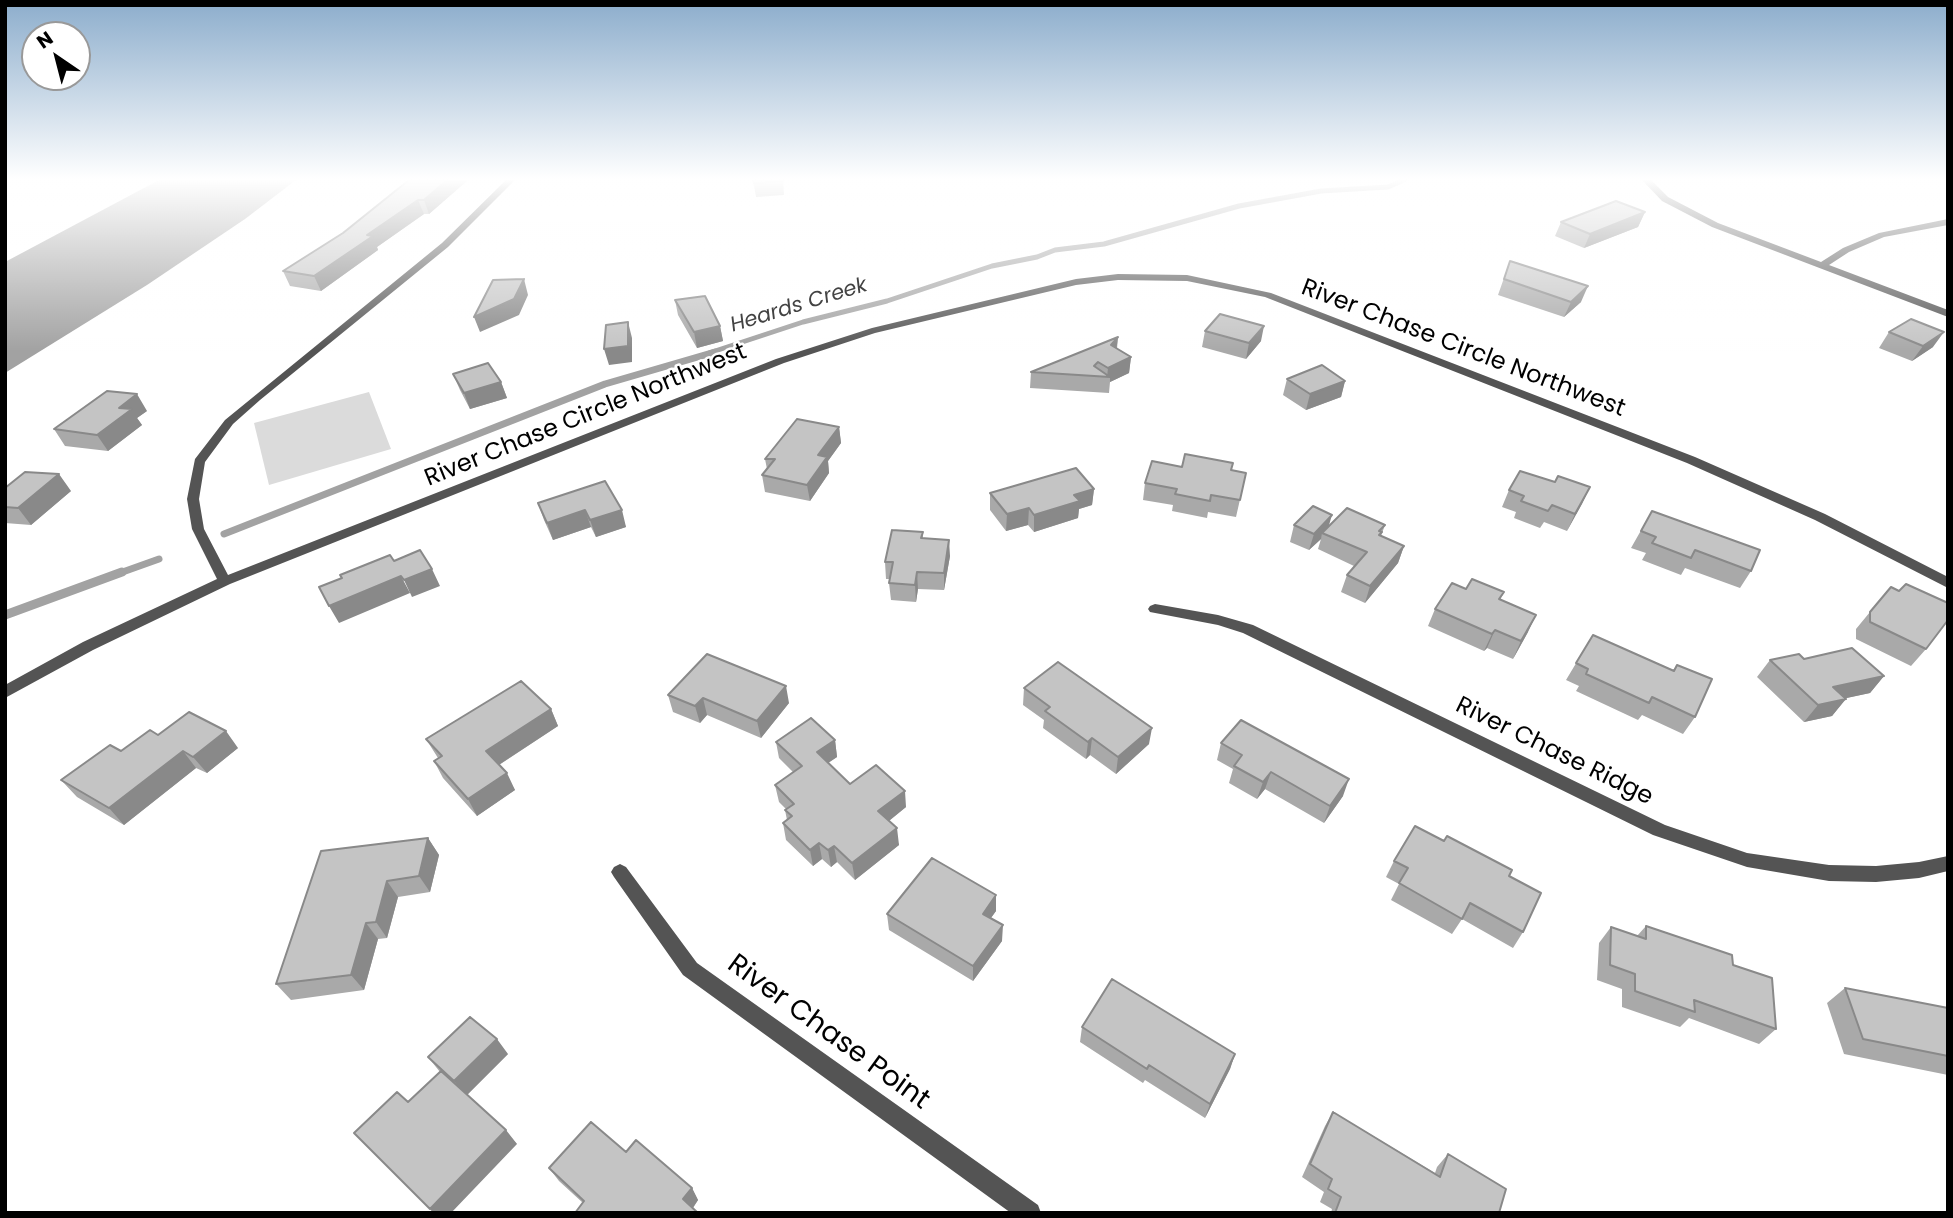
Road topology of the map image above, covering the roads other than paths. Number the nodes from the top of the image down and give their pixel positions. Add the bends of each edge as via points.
1 (453, 237) edge
2 (1749, 237) edge
3 (1878, 237) edge
4 (1821, 266) junction
5 (1948, 314) edge
6 (225, 581) junction
7 (1948, 583) edge
8 (1155, 609) dead end
9 (5, 692) edge
10 (1948, 863) edge
11 (620, 872) dead end
12 (1030, 1213) edge

1 - 6 street via 256,398 229,422 199,462 193,499 198,529
2 - 4 street
3 - 4 street
4 - 5 street
6 - 7 street, River Chase Circle Northwest via 835,343 1076,282 1158,276 1216,282 1280,300 1691,460 1820,517
6 - 9 street, River Chase Circle Northwest via 88,646
8 - 10 street, River Chase Ridge via 1248,629 1659,830 1747,860 1829,873 1876,874
11 - 12 street, River Chase Point via 690,969

